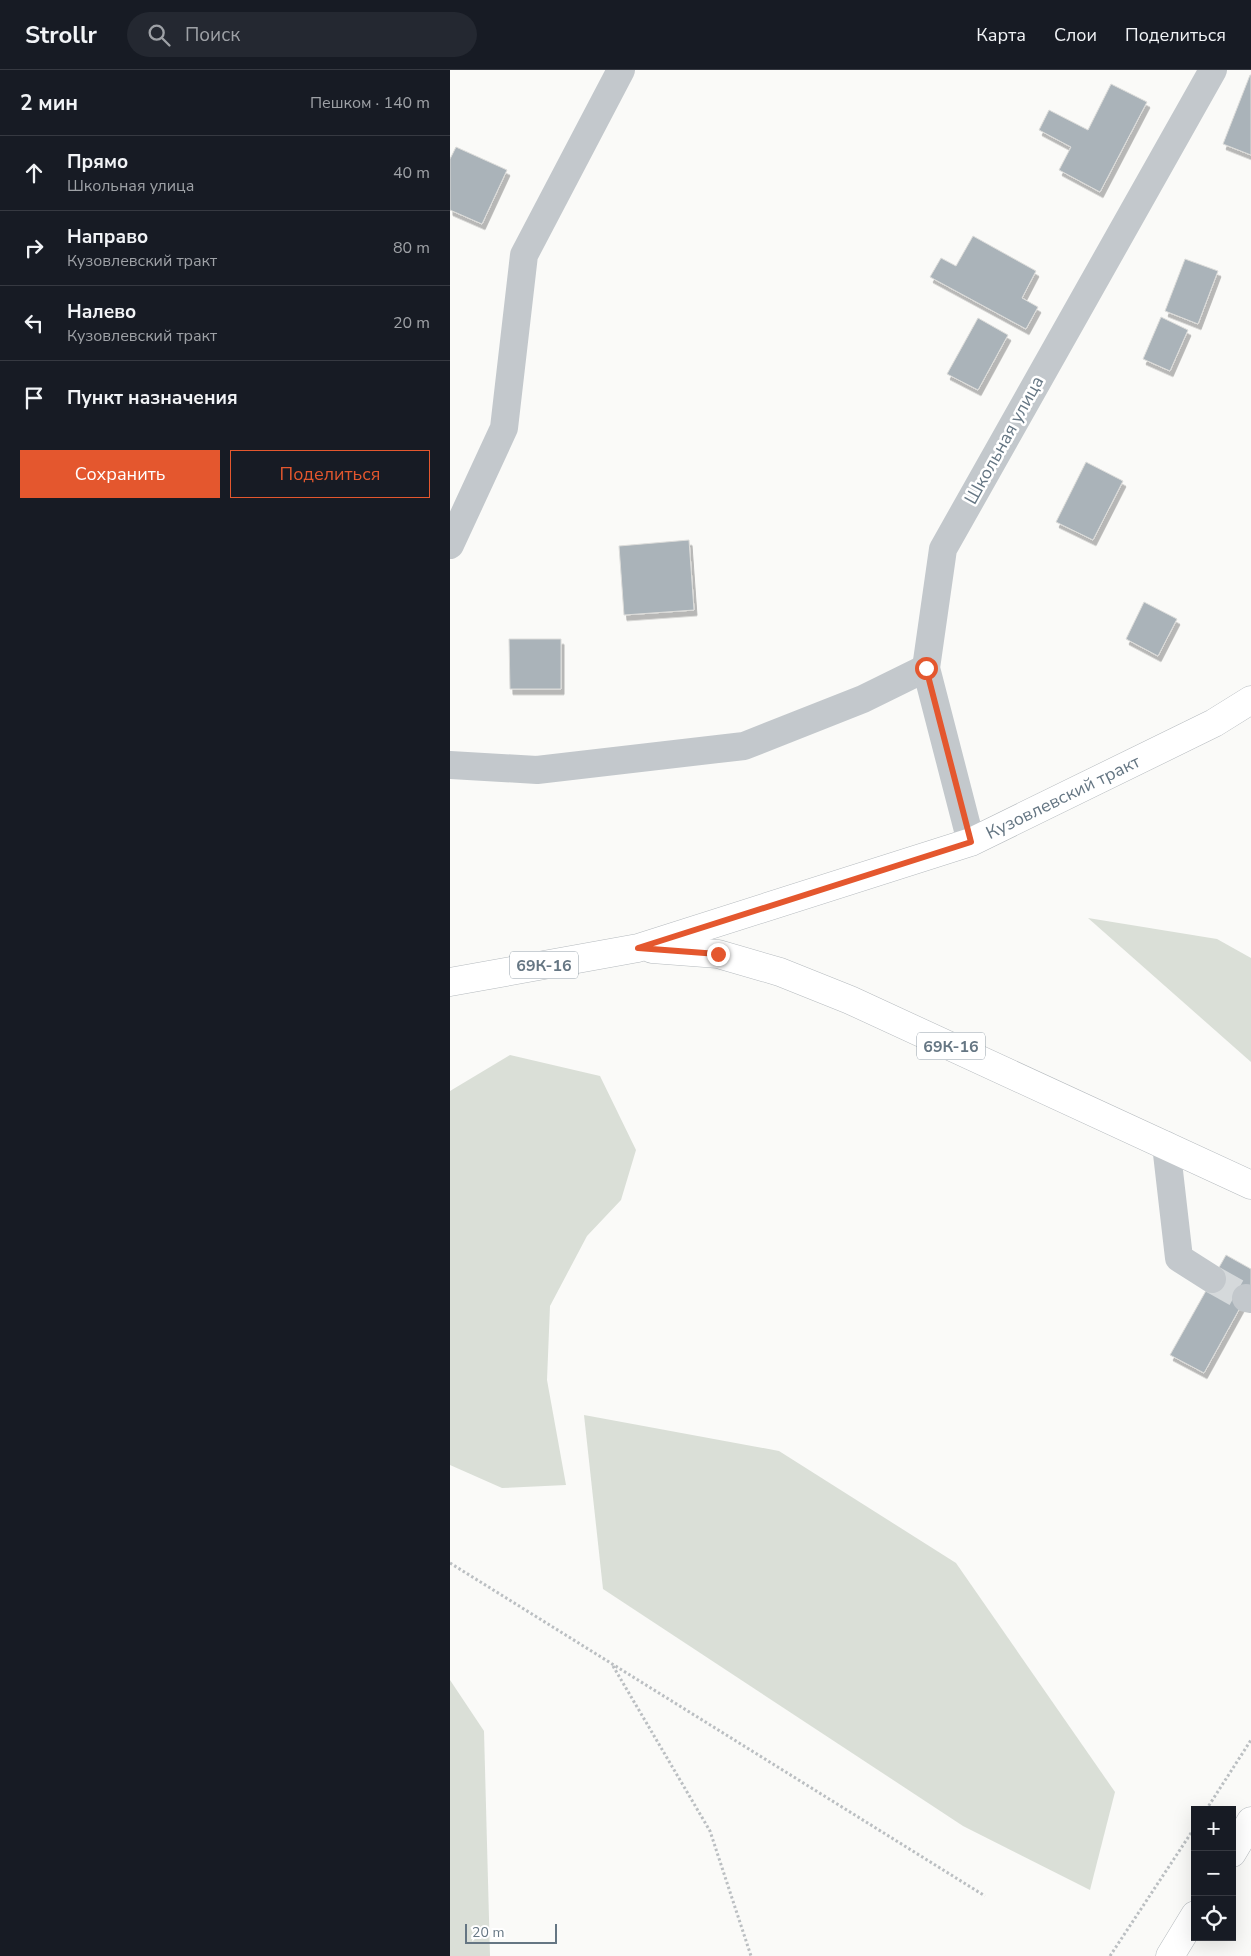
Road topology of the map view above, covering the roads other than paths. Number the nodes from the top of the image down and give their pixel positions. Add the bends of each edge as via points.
1 (621, 70) edge
2 (1213, 70) edge
3 (450, 545) edge
4 (926, 668) junction
5 (1251, 700) edge
6 (450, 765) edge
7 (971, 842) junction
8 (638, 948) junction
9 (450, 982) edge
10 (1166, 1145) junction
11 (1251, 1185) edge
12 (1212, 1279) tunnel mouth
13 (1251, 1821) edge
14 (1233, 1851) edge
15 (1191, 1922) edge
16 (1170, 1956) edge

1 - 3 street via 524,255 504,428
2 - 4 street, Школьная улица via 943,549
4 - 6 street via 863,699 744,746 537,770
4 - 7 street, Школьная улица
5 - 7 main road, Кузовлевский тракт / 69К-16 via 1214,723
7 - 8 main road, Кузовлевский тракт / 69К-16
8 - 9 main road, Кузовлевский тракт / 69К-16
8 - 10 main road, Кузовлевский тракт / 69К-16 via 718,954 780,972 850,1000
10 - 11 main road, Кузовлевский тракт / 69К-16
10 - 12 street via 1179,1258
13 - 14 main road
15 - 16 main road

